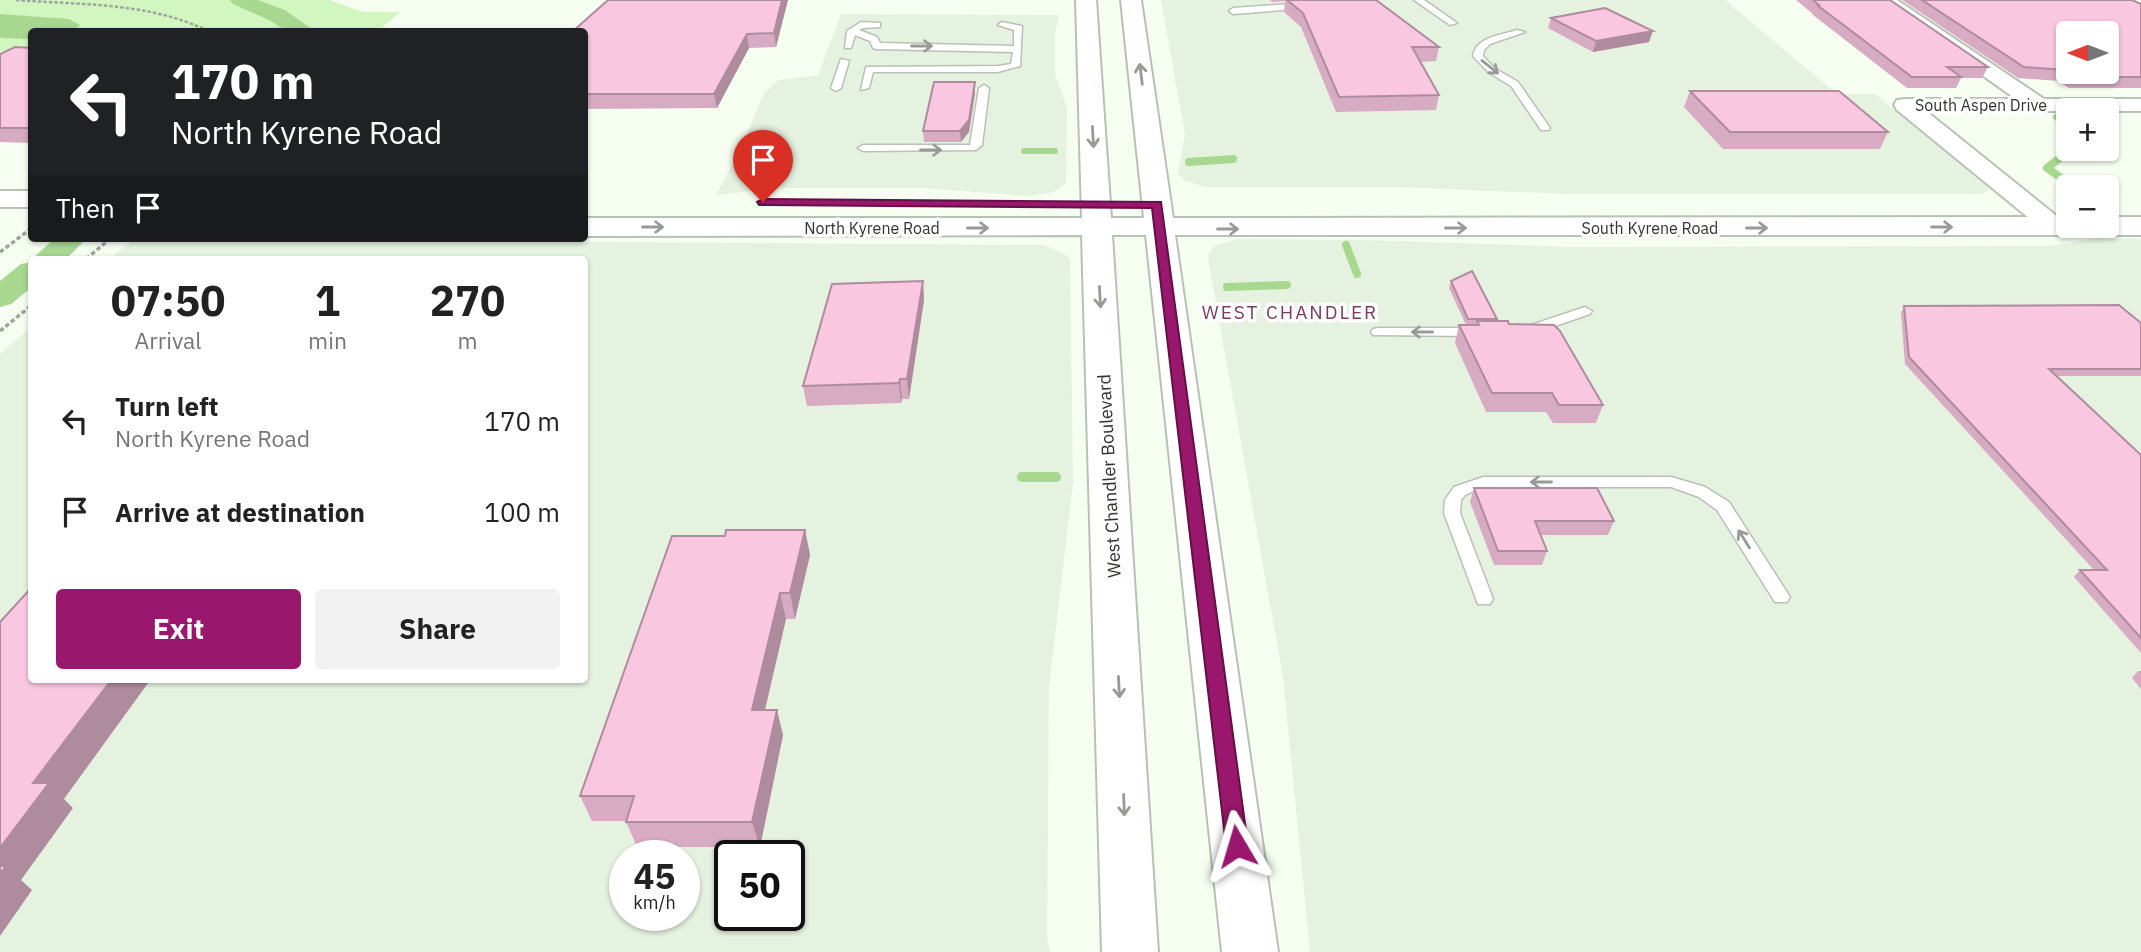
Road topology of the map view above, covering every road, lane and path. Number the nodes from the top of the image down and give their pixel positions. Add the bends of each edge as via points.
1 (16, 0) edge
2 (1086, 0) edge
3 (1131, 0) edge
4 (1277, 0) edge
5 (1418, 0) edge
6 (1885, 0) edge
7 (1312, 5) edge
8 (1453, 23) dead end
9 (1002, 24) dead end
10 (877, 25) dead end
11 (203, 28) edge
12 (852, 31) junction
13 (1520, 32) dead end
14 (848, 46) dead end
15 (876, 46) junction
16 (1018, 49) junction
17 (844, 61) dead end
18 (869, 69) junction
19 (836, 88) dead end
20 (864, 88) dead end
21 (984, 88) dead end
22 (2039, 105) junction
23 (2141, 105) edge
24 (1545, 128) dead end
25 (863, 148) dead end
26 (0, 199) edge
27 (28, 199) edge
28 (588, 201) edge
29 (1613, 204) junction
30 (2027, 204) junction
31 (2119, 204) edge
32 (2141, 204) edge
33 (2056, 213) edge
34 (2056, 215) edge
35 (1097, 216) junction
36 (1158, 217) junction
37 (2119, 223) edge
38 (0, 224) edge
39 (28, 226) edge
40 (2141, 226) edge
41 (588, 227) edge
42 (1724, 228) junction
43 (28, 229) edge
44 (106, 242) edge
45 (0, 252) edge
46 (90, 256) edge
47 (28, 308) edge
48 (1584, 311) dead end
49 (0, 331) edge
50 (1378, 332) dead end
51 (1781, 597) dead end
52 (1484, 598) dead end
53 (1130, 952) edge
54 (1250, 952) edge

1 - 11 path via 146,10
2 -> 35 main road, West Chandler Boulevard
36 -> 3 main road
4 - 7 lane via 1232,7
5 - 8 lane
6 - 22 street
9 - 16 lane via 1019,28
10 - 12 lane via 861,25
12 - 14 lane
12 - 15 lane via 874,39
13 -> 24 lane via 1487,42 1478,56 1514,85
15 -> 16 lane
15 - 18 lane
16 - 18 lane via 1015,66 998,69
17 - 19 lane
18 - 20 lane
25 -> 21 lane via 972,149 977,145
22 - 23 street, South Aspen Drive
22 - 30 street, South Aspen Drive via 1905,106
26 - 27 main road
28 - 35 main road, North Kyrene Road
29 - 30 main road, South Kyrene Road
29 - 36 main road, South Kyrene Road
29 - 42 main road via 1679,214
30 - 33 main road, South Kyrene Road
31 - 32 main road
42 -> 34 main road, South Kyrene Road
35 - 36 main road, North Kyrene Road
41 -> 35 main road, North Kyrene Road
35 -> 53 main road, West Chandler Boulevard
36 -> 42 main road, South Kyrene Road
36 - 54 main road
37 - 40 main road, South Kyrene Road
38 - 39 main road
43 - 45 path
44 - 46 path
47 - 49 path
48 -> 50 lane via 1524,332
51 -> 52 lane via 1723,506 1693,487 1671,482 1483,482 1457,492 1451,504

